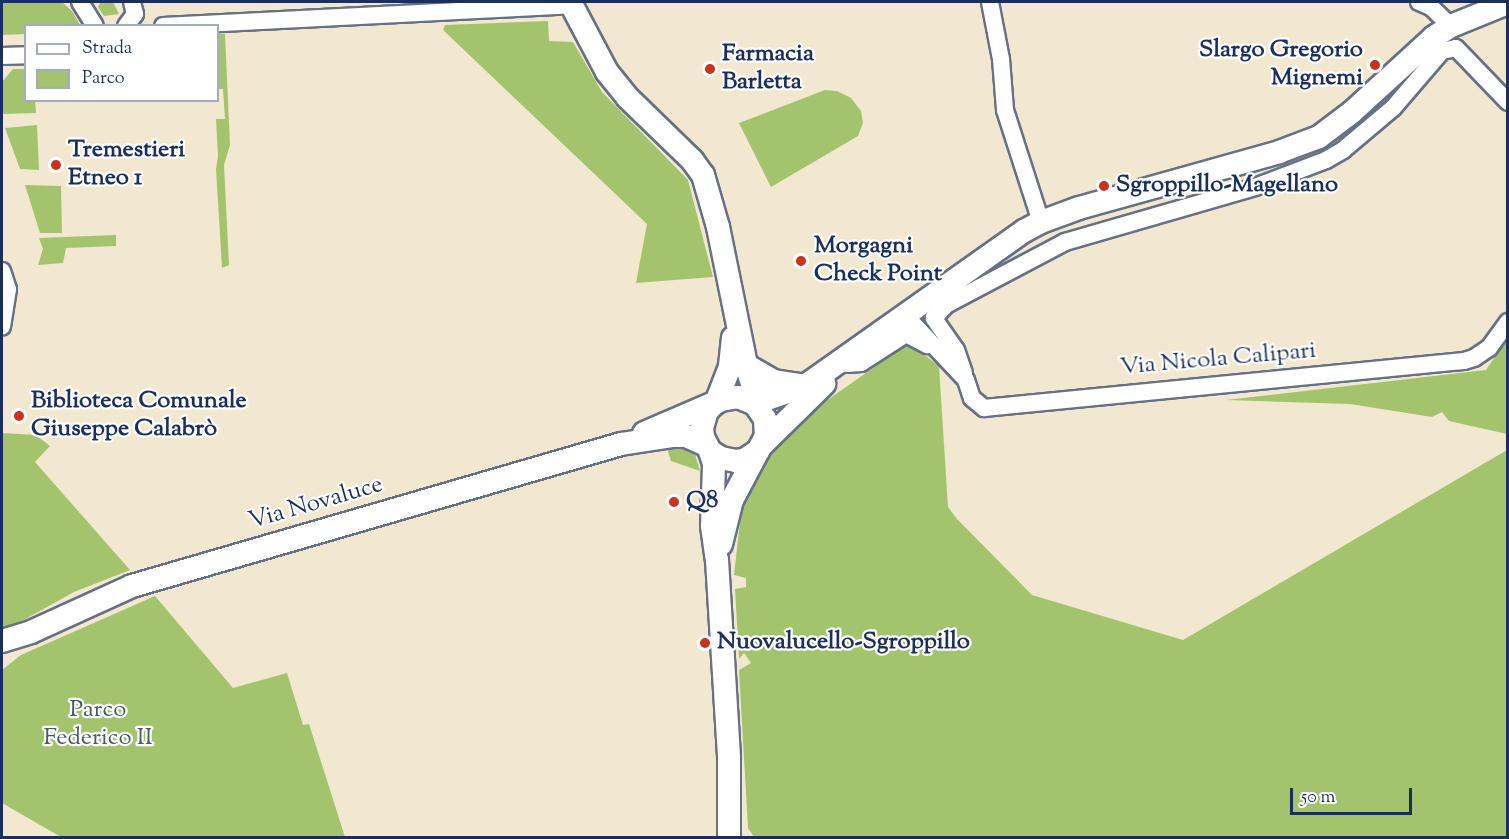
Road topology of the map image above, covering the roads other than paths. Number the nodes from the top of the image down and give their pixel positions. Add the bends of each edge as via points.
1 (80, 2) edge
2 (132, 2) edge
3 (990, 2) edge
4 (1419, 2) edge
5 (571, 3) edge
6 (1508, 3) edge
7 (94, 24) edge
8 (139, 24) edge
9 (198, 24) edge
10 (1442, 38) junction
11 (24, 55) edge
12 (2, 56) edge
13 (1508, 102) edge
14 (1041, 222) junction
15 (2, 271) edge
16 (942, 298) junction
17 (734, 315) junction
18 (905, 315) junction
19 (1508, 322) edge
20 (2, 327) edge
21 (865, 343) junction
22 (943, 356) junction
23 (847, 364) junction
24 (746, 365) junction
25 (966, 380) junction
26 (805, 386) junction
27 (755, 403) junction
28 (715, 404) junction
29 (621, 444) junction
30 (760, 447) junction
31 (708, 448) junction
32 (717, 560) junction
33 (31, 632) junction
34 (2, 641) edge
35 (2, 659) edge
36 (729, 837) edge

1 - 7 street
2 - 8 street
3 - 14 street via 1001,59 1005,110
4 - 10 street via 1431,7
5 - 9 street
5 - 17 main road via 607,72 703,175 718,227
6 - 10 main road
10 - 13 street
10 - 14 main road via 1319,137
10 - 16 street via 1393,108 1326,160 1255,187 1065,242
11 - 12 street
14 - 16 main road via 1024,231
15 - 20 street via 8,289
16 - 18 main road
16 - 25 street via 934,318 956,350
17 - 24 main road
17 - 28 main road via 730,366
18 - 21 main road
18 - 22 street
19 - 25 street, Via Nicola Calipari via 1482,354 1452,363 984,408 972,398
21 - 23 main road
21 - 26 main road
22 - 23 street via 906,334 861,363
22 - 25 street, Via Nicola Calipari
23 - 30 main road
24 - 26 main road via 774,381
24 - 27 main road
26 - 27 main road
27 - 28 main road via 729,397
27 - 30 main road via 766,427
28 - 29 main road
28 - 31 main road via 707,411 702,428
29 - 31 main road via 686,436
29 - 33 main road, Via Novaluce via 132,586
30 - 31 main road via 744,460 736,461 721,458
30 - 32 main road via 732,501
31 - 32 main road via 714,464 712,526
32 - 36 main road via 729,758
33 - 34 main road
33 - 35 main road

